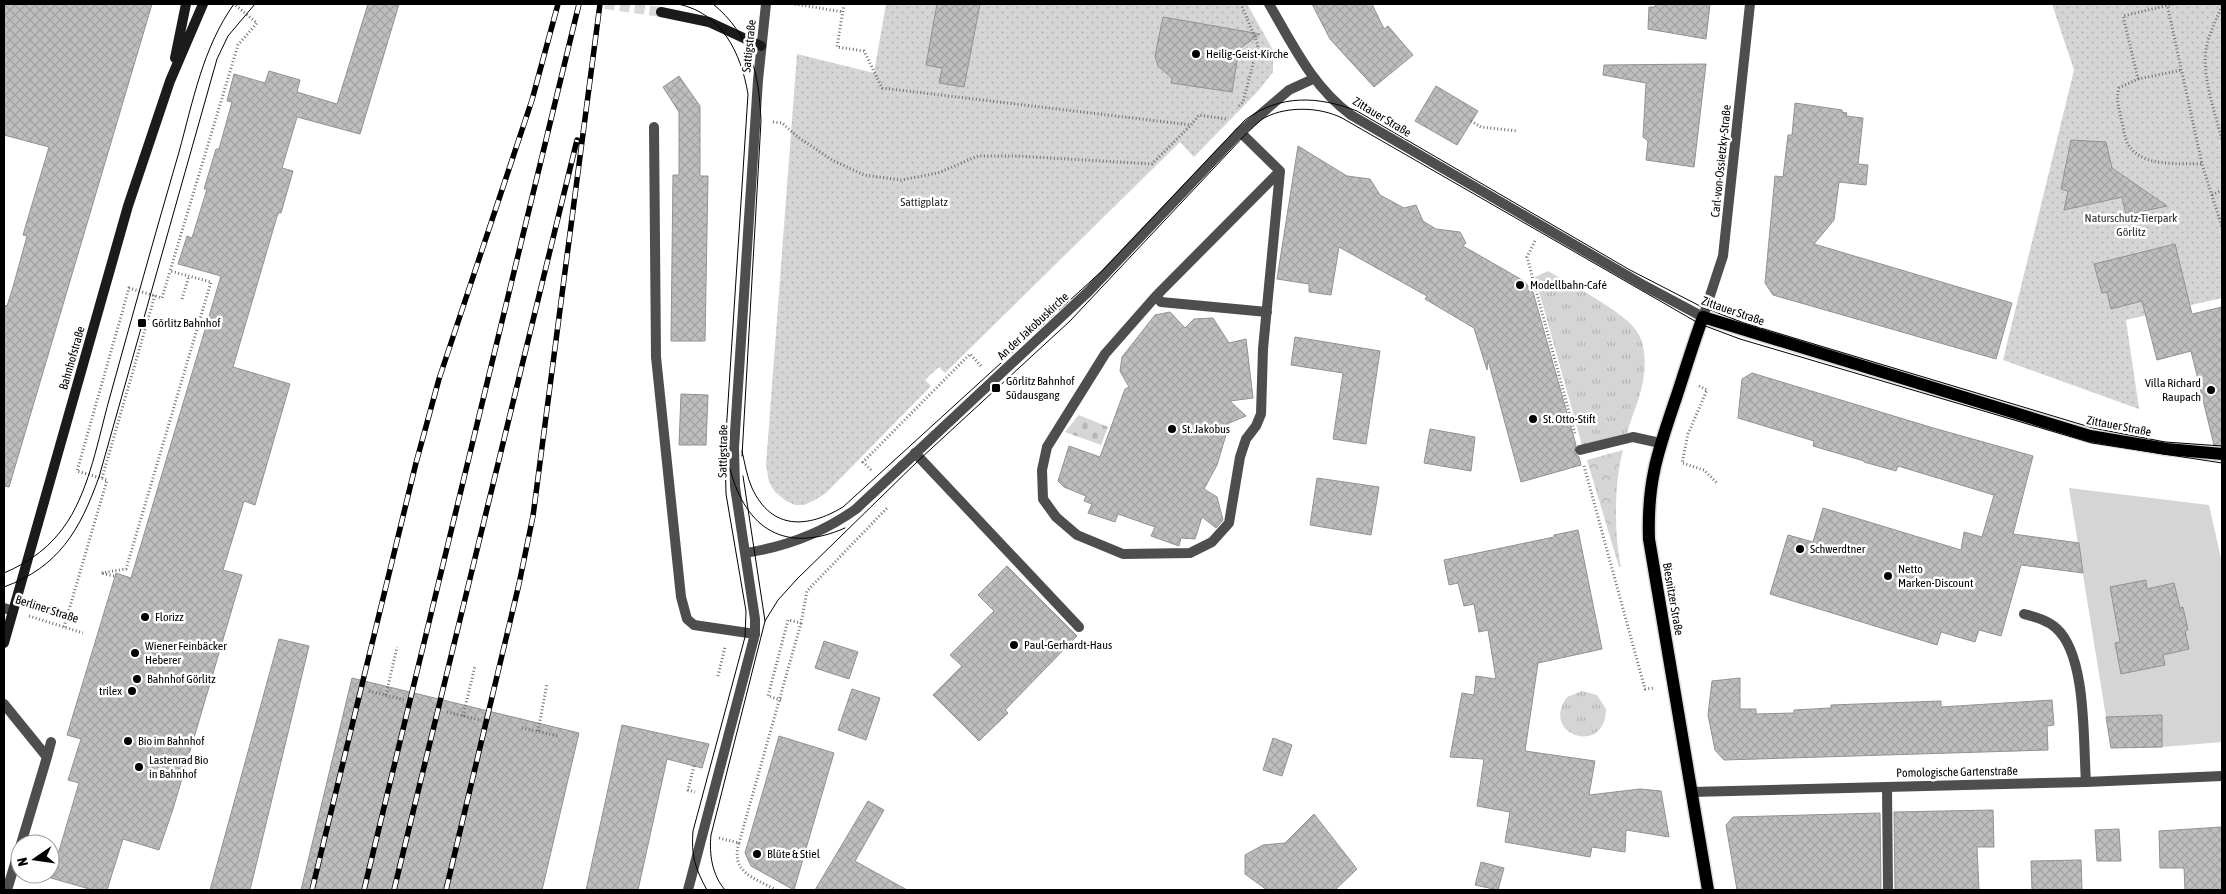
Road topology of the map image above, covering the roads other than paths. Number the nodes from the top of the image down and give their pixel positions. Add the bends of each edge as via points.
1 (186, 4) edge
2 (203, 4) edge
3 (766, 4) edge
4 (1269, 4) edge
5 (1750, 4) edge
6 (661, 12) tunnel mouth
7 (761, 46) junction
8 (1313, 79) junction
9 (170, 82) junction
10 (654, 127) dead end
11 (1240, 132) junction
12 (1280, 171) junction
13 (1156, 296) junction
14 (1267, 312) junction
15 (1703, 317) junction
16 (1660, 443) junction
17 (1580, 450) road end
18 (914, 453) junction
19 (2222, 454) edge
20 (745, 553) junction
21 (9, 610) edge
22 (2024, 614) dead end
23 (1079, 627) dead end
24 (755, 634) junction
25 (4, 643) edge
26 (4, 704) edge
27 (51, 742) dead end
28 (47, 757) junction
29 (2222, 776) edge
30 (2086, 782) junction
31 (1887, 786) junction
32 (1692, 792) junction
33 (24, 834) edge
34 (691, 889) edge
35 (1708, 890) edge
36 (1888, 890) edge

1 - 9 main road, Bahnhofstraße
2 - 9 main road, Bahnhofstraße
3 - 7 street, Sattigstraße
4 - 8 street, Zittauer Straße
5 - 15 street, Carl-von-Ossietzky-Straße via 1723,256
6 - 7 main road via 709,22
7 - 20 street, Sattigstraße via 734,448 735,487
8 - 11 street, An der Jakobuskirche via 1288,90
8 - 15 street, Zittauer Straße via 1333,102 1351,116
9 - 21 main road, Bahnhofstraße via 128,206
10 - 24 street via 656,357 681,597 689,623
11 - 12 street
11 - 18 street, An der Jakobuskirche via 1089,292
12 - 13 street
12 - 14 street
13 - 14 street via 1161,302
13 - 14 street via 1105,354 1047,447 1042,470 1043,499 1056,517 1077,535 1123,554 1190,553 1212,542 1229,523 1240,457 1246,439 1261,414
15 - 16 main road, Biesnitzer Straße
15 - 19 main road, Zittauer Straße via 2090,436
16 - 17 street via 1633,437
16 - 32 main road, Biesnitzer Straße via 1650,484 1649,539
18 - 20 street, An der Jakobuskirche via 843,518 799,540
18 - 23 street
20 - 24 street, Sattigstraße
21 - 25 main road, Bahnhofstraße
22 - 30 street via 2055,627 2072,651 2080,688
24 - 34 street, Sattigstraße
26 - 28 street
27 - 28 street
28 - 33 street
29 - 30 street, Pomologische Gartenstraße
30 - 31 street, Pomologische Gartenstraße
31 - 32 street, Pomologische Gartenstraße
31 - 36 street
32 - 35 main road, Biesnitzer Straße

